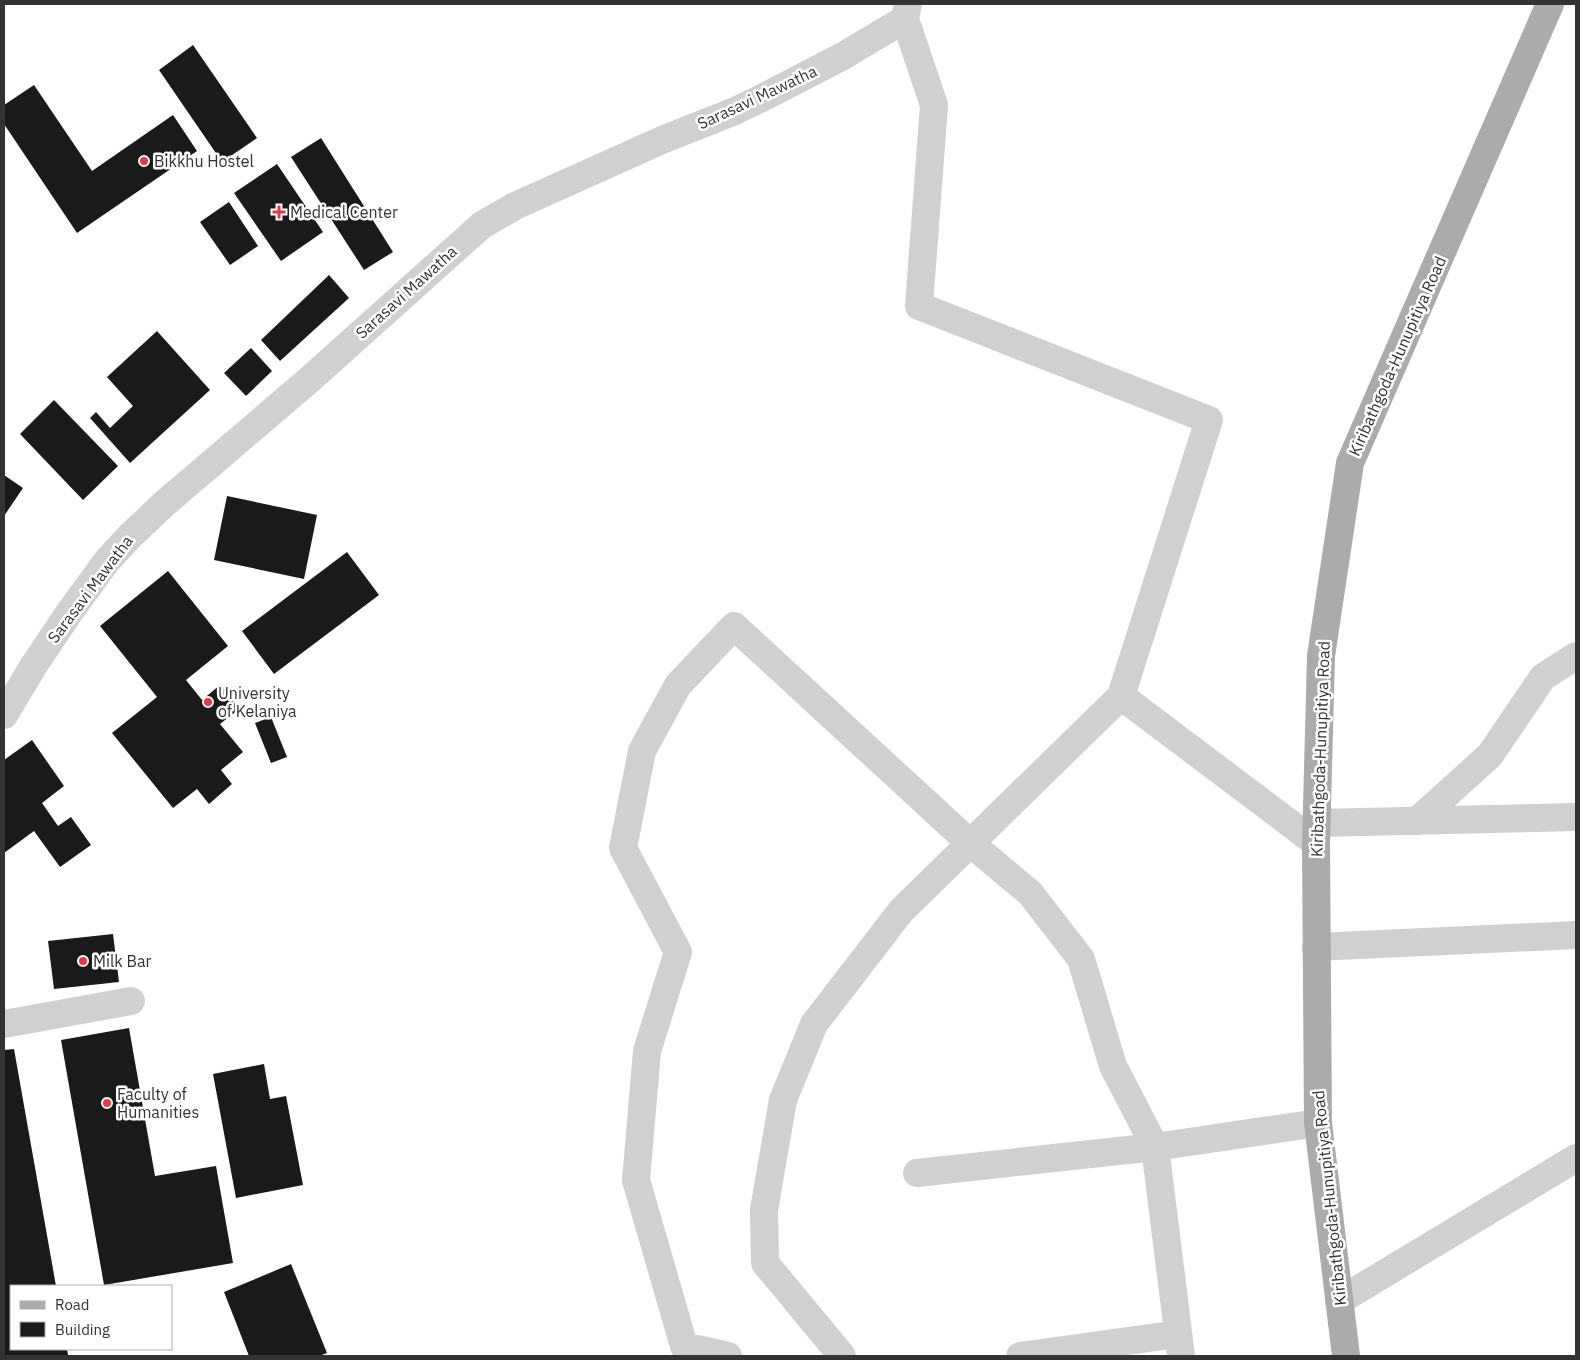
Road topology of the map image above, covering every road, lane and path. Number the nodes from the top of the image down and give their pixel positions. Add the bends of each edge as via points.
1 (1550, 4) edge
2 (906, 12) edge
3 (1576, 656) edge
4 (1121, 696) junction
5 (4, 715) edge
6 (1576, 817) edge
7 (1417, 820) junction
8 (1316, 833) junction
9 (970, 843) junction
10 (1576, 935) edge
11 (1316, 947) junction
12 (131, 1000) dead end
13 (4, 1024) edge
14 (1318, 1123) junction
15 (1155, 1147) junction
16 (1576, 1158) edge
17 (917, 1172) dead end
18 (1339, 1301) junction
19 (1180, 1345) edge
20 (728, 1356) edge
21 (842, 1356) edge
22 (1020, 1356) edge
23 (1346, 1356) edge

1 - 8 main road, Kiribathgoda-Hunupitiya Road via 1350,463 1321,656
2 - 4 street via 934,105 918,306 1209,420
2 - 5 street, Sarasavi Mawatha via 843,56 760,99 533,198 482,225 130,536 71,610
3 - 7 street via 1543,677 1490,755
4 - 8 street
4 - 9 street
6 - 7 street
7 - 8 street
8 - 11 main road, Kiribathgoda-Hunupitiya Road
9 - 15 street via 1030,893 1081,958 1113,1066
9 - 20 street via 734,626 678,685 642,751 623,848 678,952 647,1051 636,1180 684,1346
9 - 21 street via 901,911 814,1024 783,1100 764,1210 765,1263
10 - 11 street
11 - 14 main road, Kiribathgoda-Hunupitiya Road
12 - 13 street
14 - 15 street
14 - 18 main road, Kiribathgoda-Hunupitiya Road
15 - 17 street
15 - 19 street
16 - 18 street
18 - 23 main road, Kiribathgoda-Hunupitiya Road
19 - 22 street

